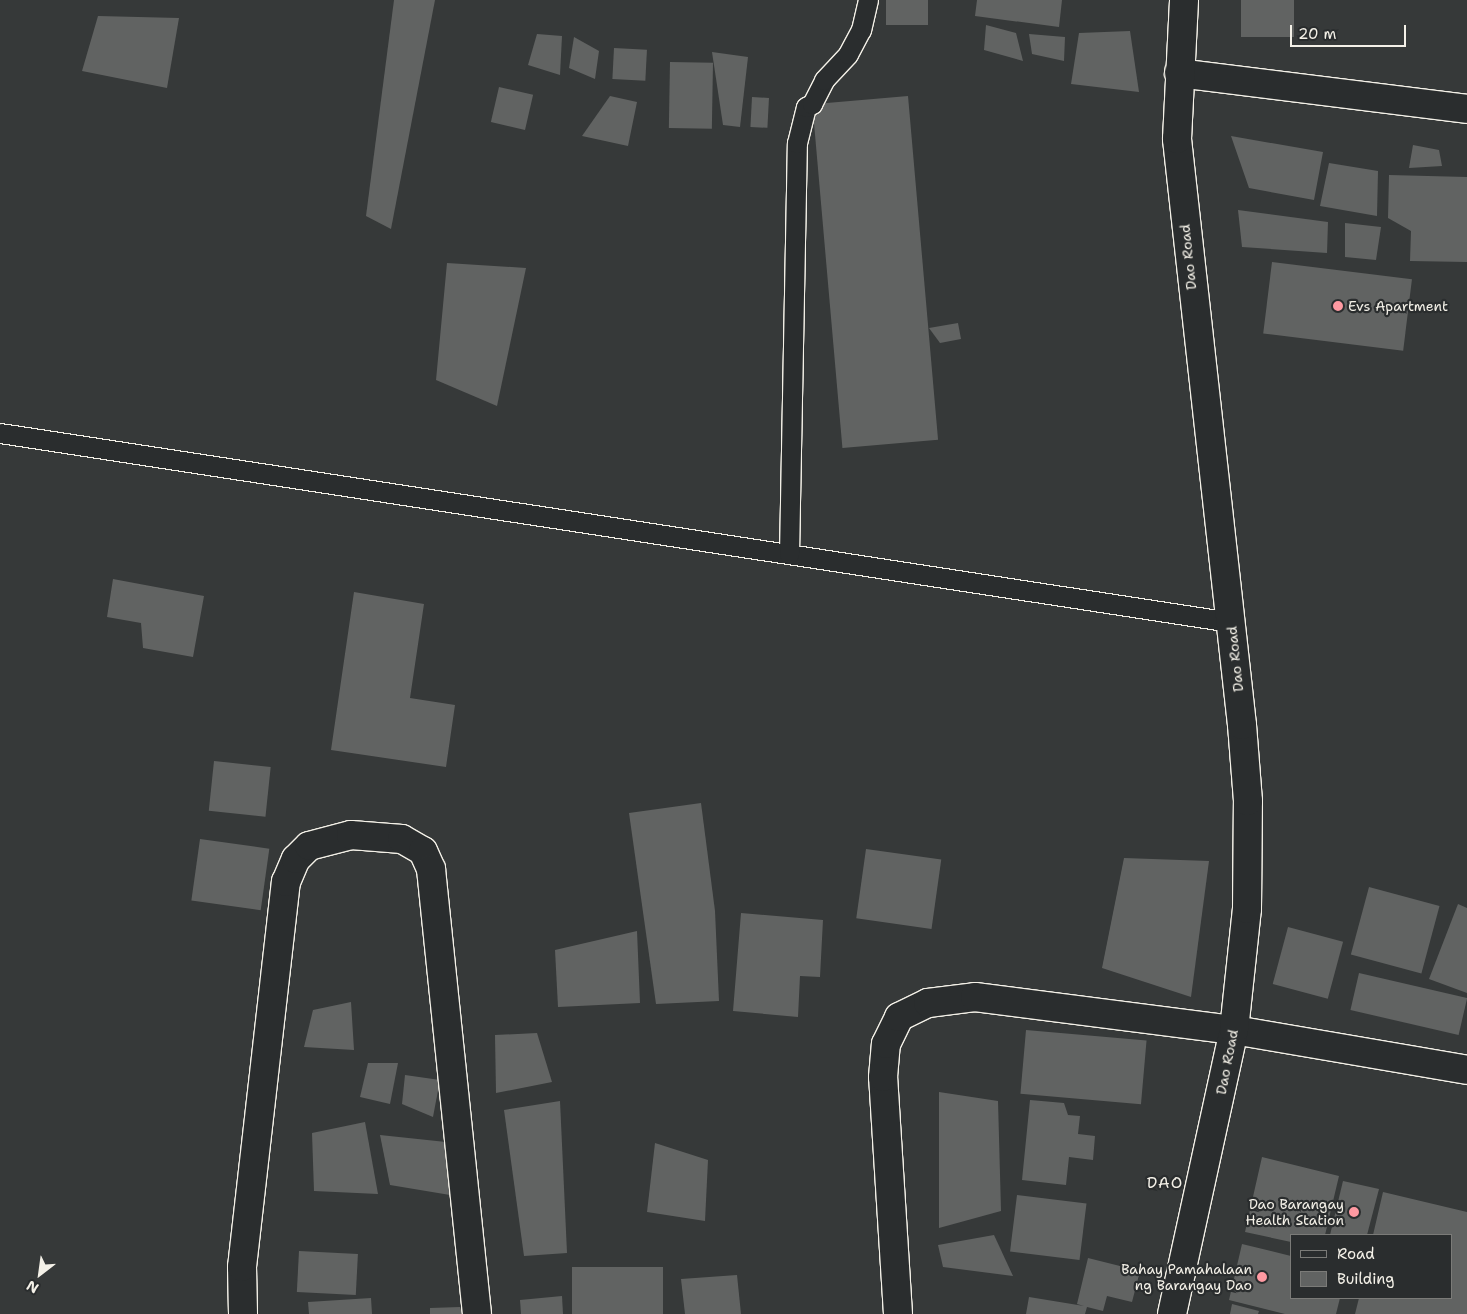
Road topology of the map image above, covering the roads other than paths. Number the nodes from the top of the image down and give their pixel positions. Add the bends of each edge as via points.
1 (868, 0) edge
2 (1184, 0) edge
3 (1180, 72) junction
4 (1467, 110) edge
5 (0, 433) edge
6 (789, 554) junction
7 (1231, 622) junction
8 (1234, 1030) junction
9 (1467, 1070) edge
10 (243, 1314) edge
11 (477, 1314) edge
12 (898, 1314) edge
13 (1172, 1314) edge

1 - 6 lane via 862,30 848,54 806,107 797,143
2 - 3 street, Dao Road
3 - 4 street
3 - 7 street, Dao Road via 1177,139 1190,278
5 - 6 lane
6 - 7 lane
7 - 8 street, Dao Road via 1248,801 1247,909
8 - 9 street
8 - 12 street via 975,997 928,1003 899,1017 886,1044 883,1077
8 - 13 street, Dao Road
10 - 11 street via 242,1267 286,882 296,860 309,846 351,835 402,839 423,851 431,868

